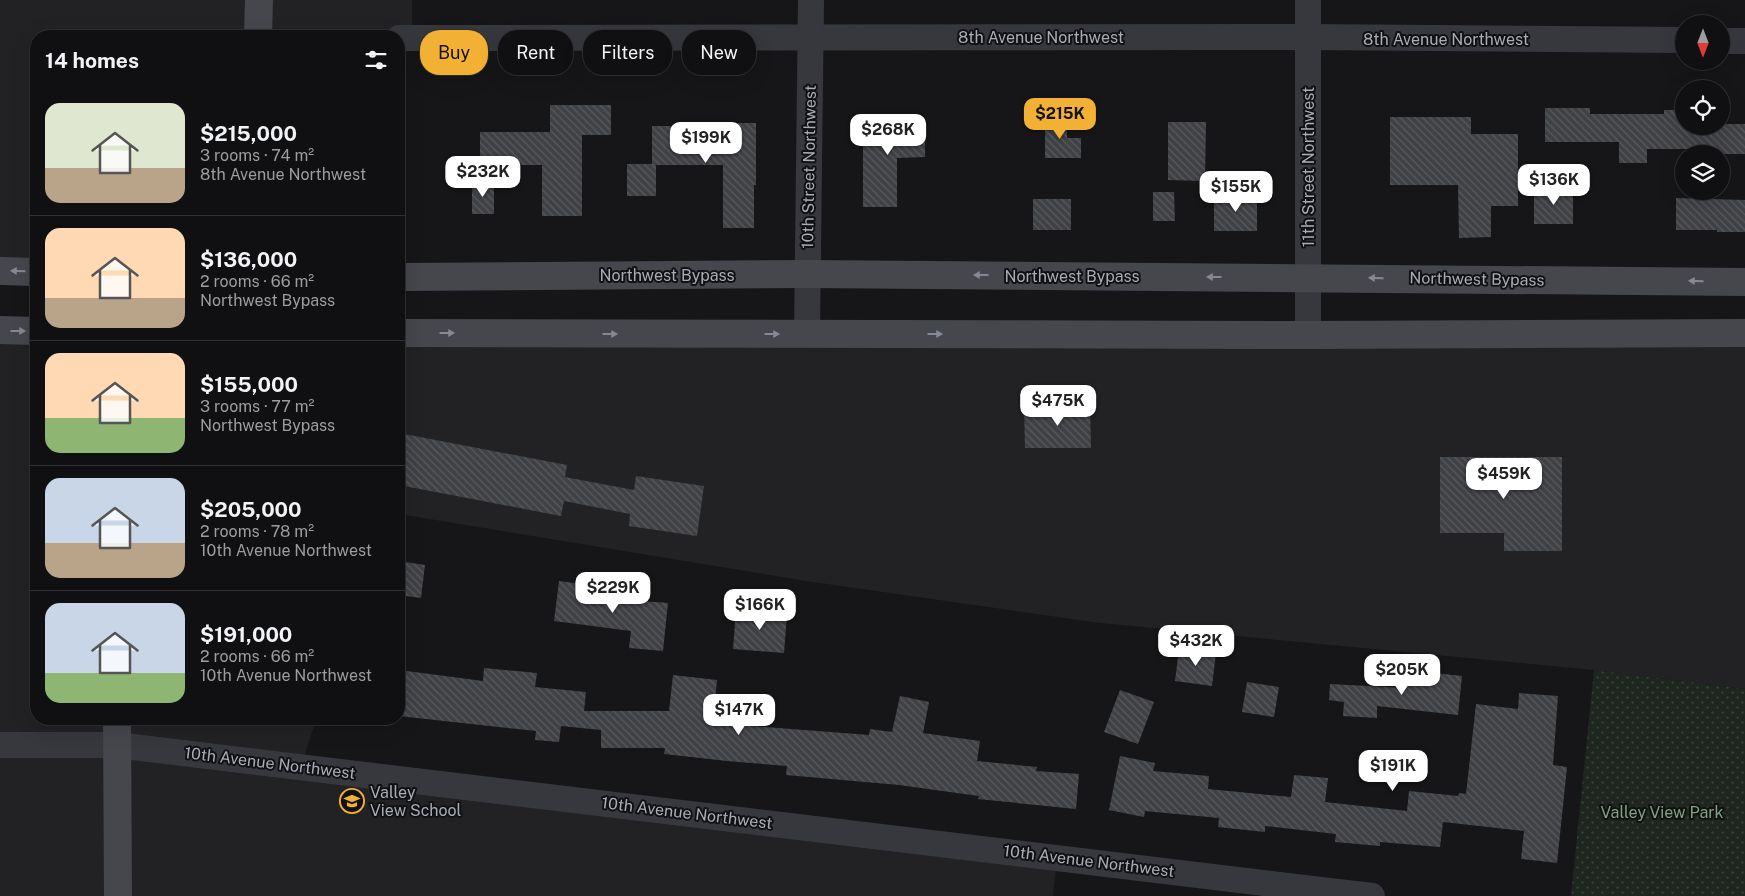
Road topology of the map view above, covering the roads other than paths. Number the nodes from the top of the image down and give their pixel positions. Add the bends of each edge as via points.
1 (258, 0) edge
2 (811, 0) edge
3 (1308, 0) edge
4 (258, 30) edge
5 (811, 37) junction
6 (405, 38) edge
7 (1308, 38) junction
8 (1675, 40) edge
9 (1730, 41) edge
10 (1745, 41) edge
11 (0, 271) edge
12 (30, 272) edge
13 (808, 274) junction
14 (405, 277) edge
15 (1308, 278) junction
16 (1745, 282) edge
17 (0, 330) edge
18 (30, 331) edge
19 (405, 333) edge
20 (1745, 333) edge
21 (807, 334) junction
22 (1308, 335) junction
23 (117, 732) edge
24 (0, 745) edge
25 (1236, 887) edge
26 (118, 896) edge
27 (1372, 896) edge

1 - 4 main road
2 - 5 street, 10th Street Northwest
3 - 7 street, 11th Street Northwest
5 - 6 street, 8th Avenue Northwest
5 - 7 street, 8th Avenue Northwest
5 - 13 street, 10th Street Northwest
7 - 8 street, 8th Avenue Northwest
7 - 15 street, 11th Street Northwest
9 - 10 street
12 -> 11 main road
13 - 14 main road, Northwest Bypass
15 -> 13 main road, Northwest Bypass
13 - 21 street, 10th Street Northwest
16 -> 15 main road, Northwest Bypass
15 - 22 street, 11th Street Northwest
17 -> 18 main road
19 -> 21 main road
20 - 22 main road
21 -> 22 main road
23 - 24 street, 10th Avenue Northwest
23 - 25 street, 10th Avenue Northwest
23 - 26 main road
25 - 27 street, 10th Avenue Northwest

